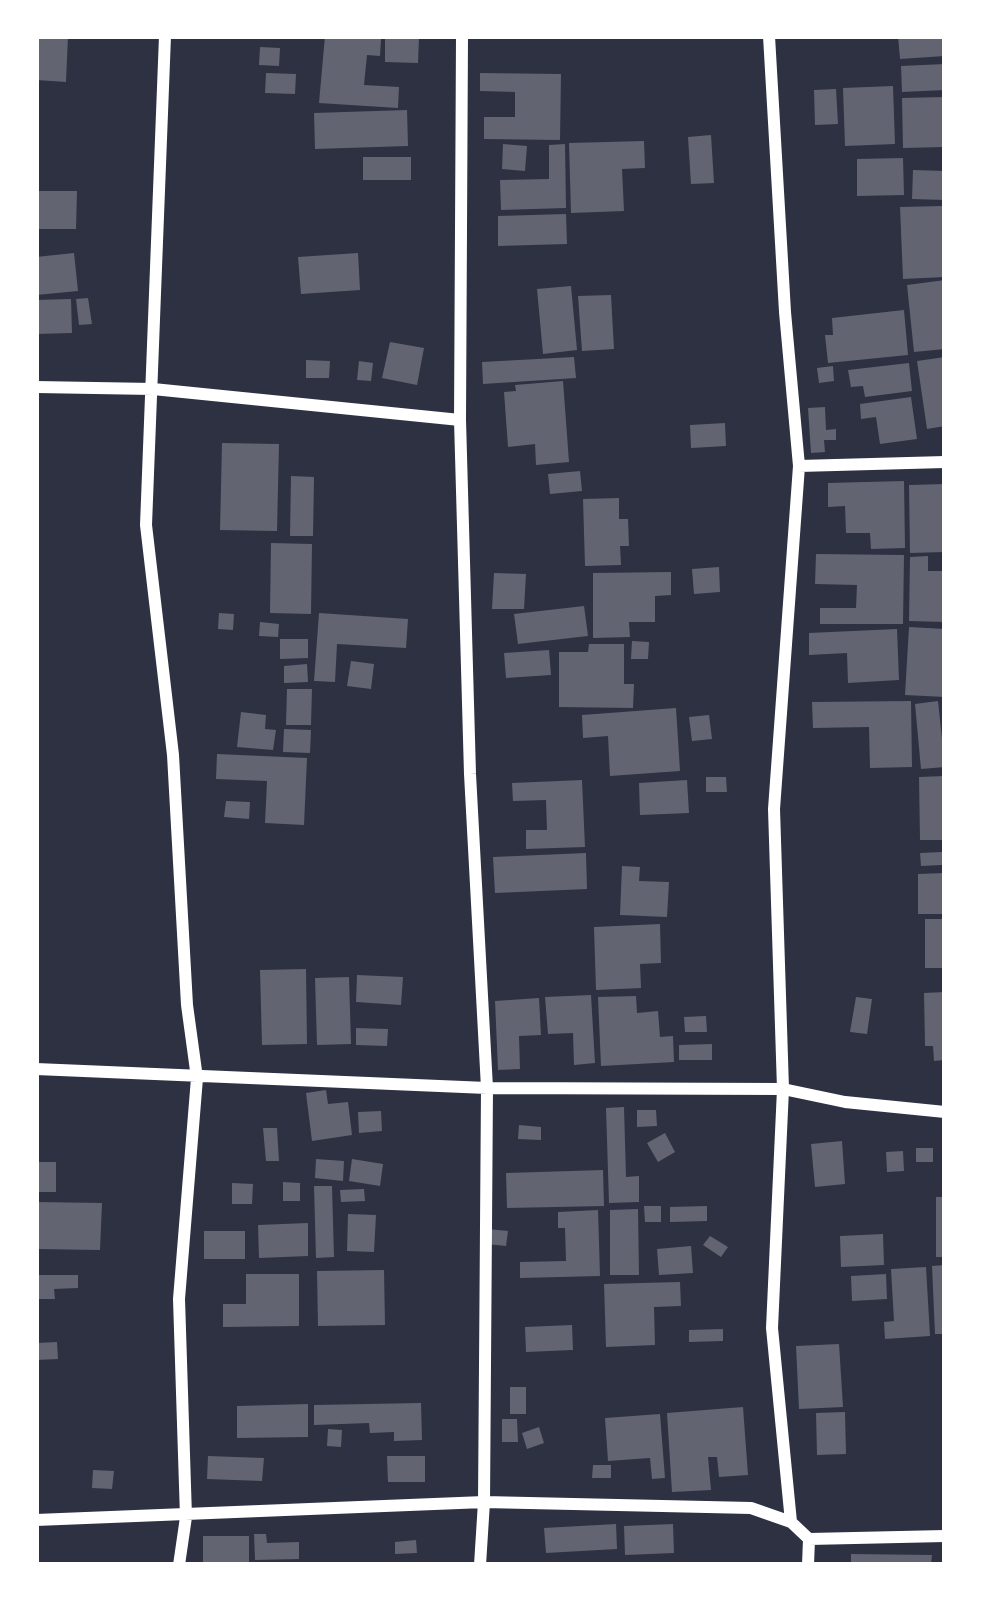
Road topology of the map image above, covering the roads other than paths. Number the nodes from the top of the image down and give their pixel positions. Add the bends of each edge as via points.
1 (165, 36) edge
2 (462, 36) edge
3 (769, 36) edge
4 (36, 388) edge
5 (153, 389) junction
6 (460, 420) junction
7 (945, 462) edge
8 (799, 466) junction
9 (36, 1069) edge
10 (197, 1078) junction
11 (487, 1088) junction
12 (783, 1089) junction
13 (945, 1112) edge
14 (484, 1502) junction
15 (186, 1516) junction
16 (36, 1520) edge
17 (791, 1522) junction
18 (945, 1536) edge
19 (809, 1539) junction
20 (179, 1565) edge
21 (480, 1565) edge
22 (808, 1565) edge

1 - 5 street
2 - 6 street
3 - 8 street
4 - 5 street
5 - 6 street
5 - 10 street via 146,525
6 - 11 street
7 - 8 street
8 - 12 street via 774,808
9 - 10 street
10 - 11 street
10 - 15 street via 179,1299
11 - 12 street
11 - 14 street
12 - 13 street
12 - 17 street via 772,1328
14 - 15 street
14 - 17 street via 751,1508
14 - 21 street
15 - 16 street
15 - 20 street
17 - 19 street
18 - 19 street
19 - 22 street

